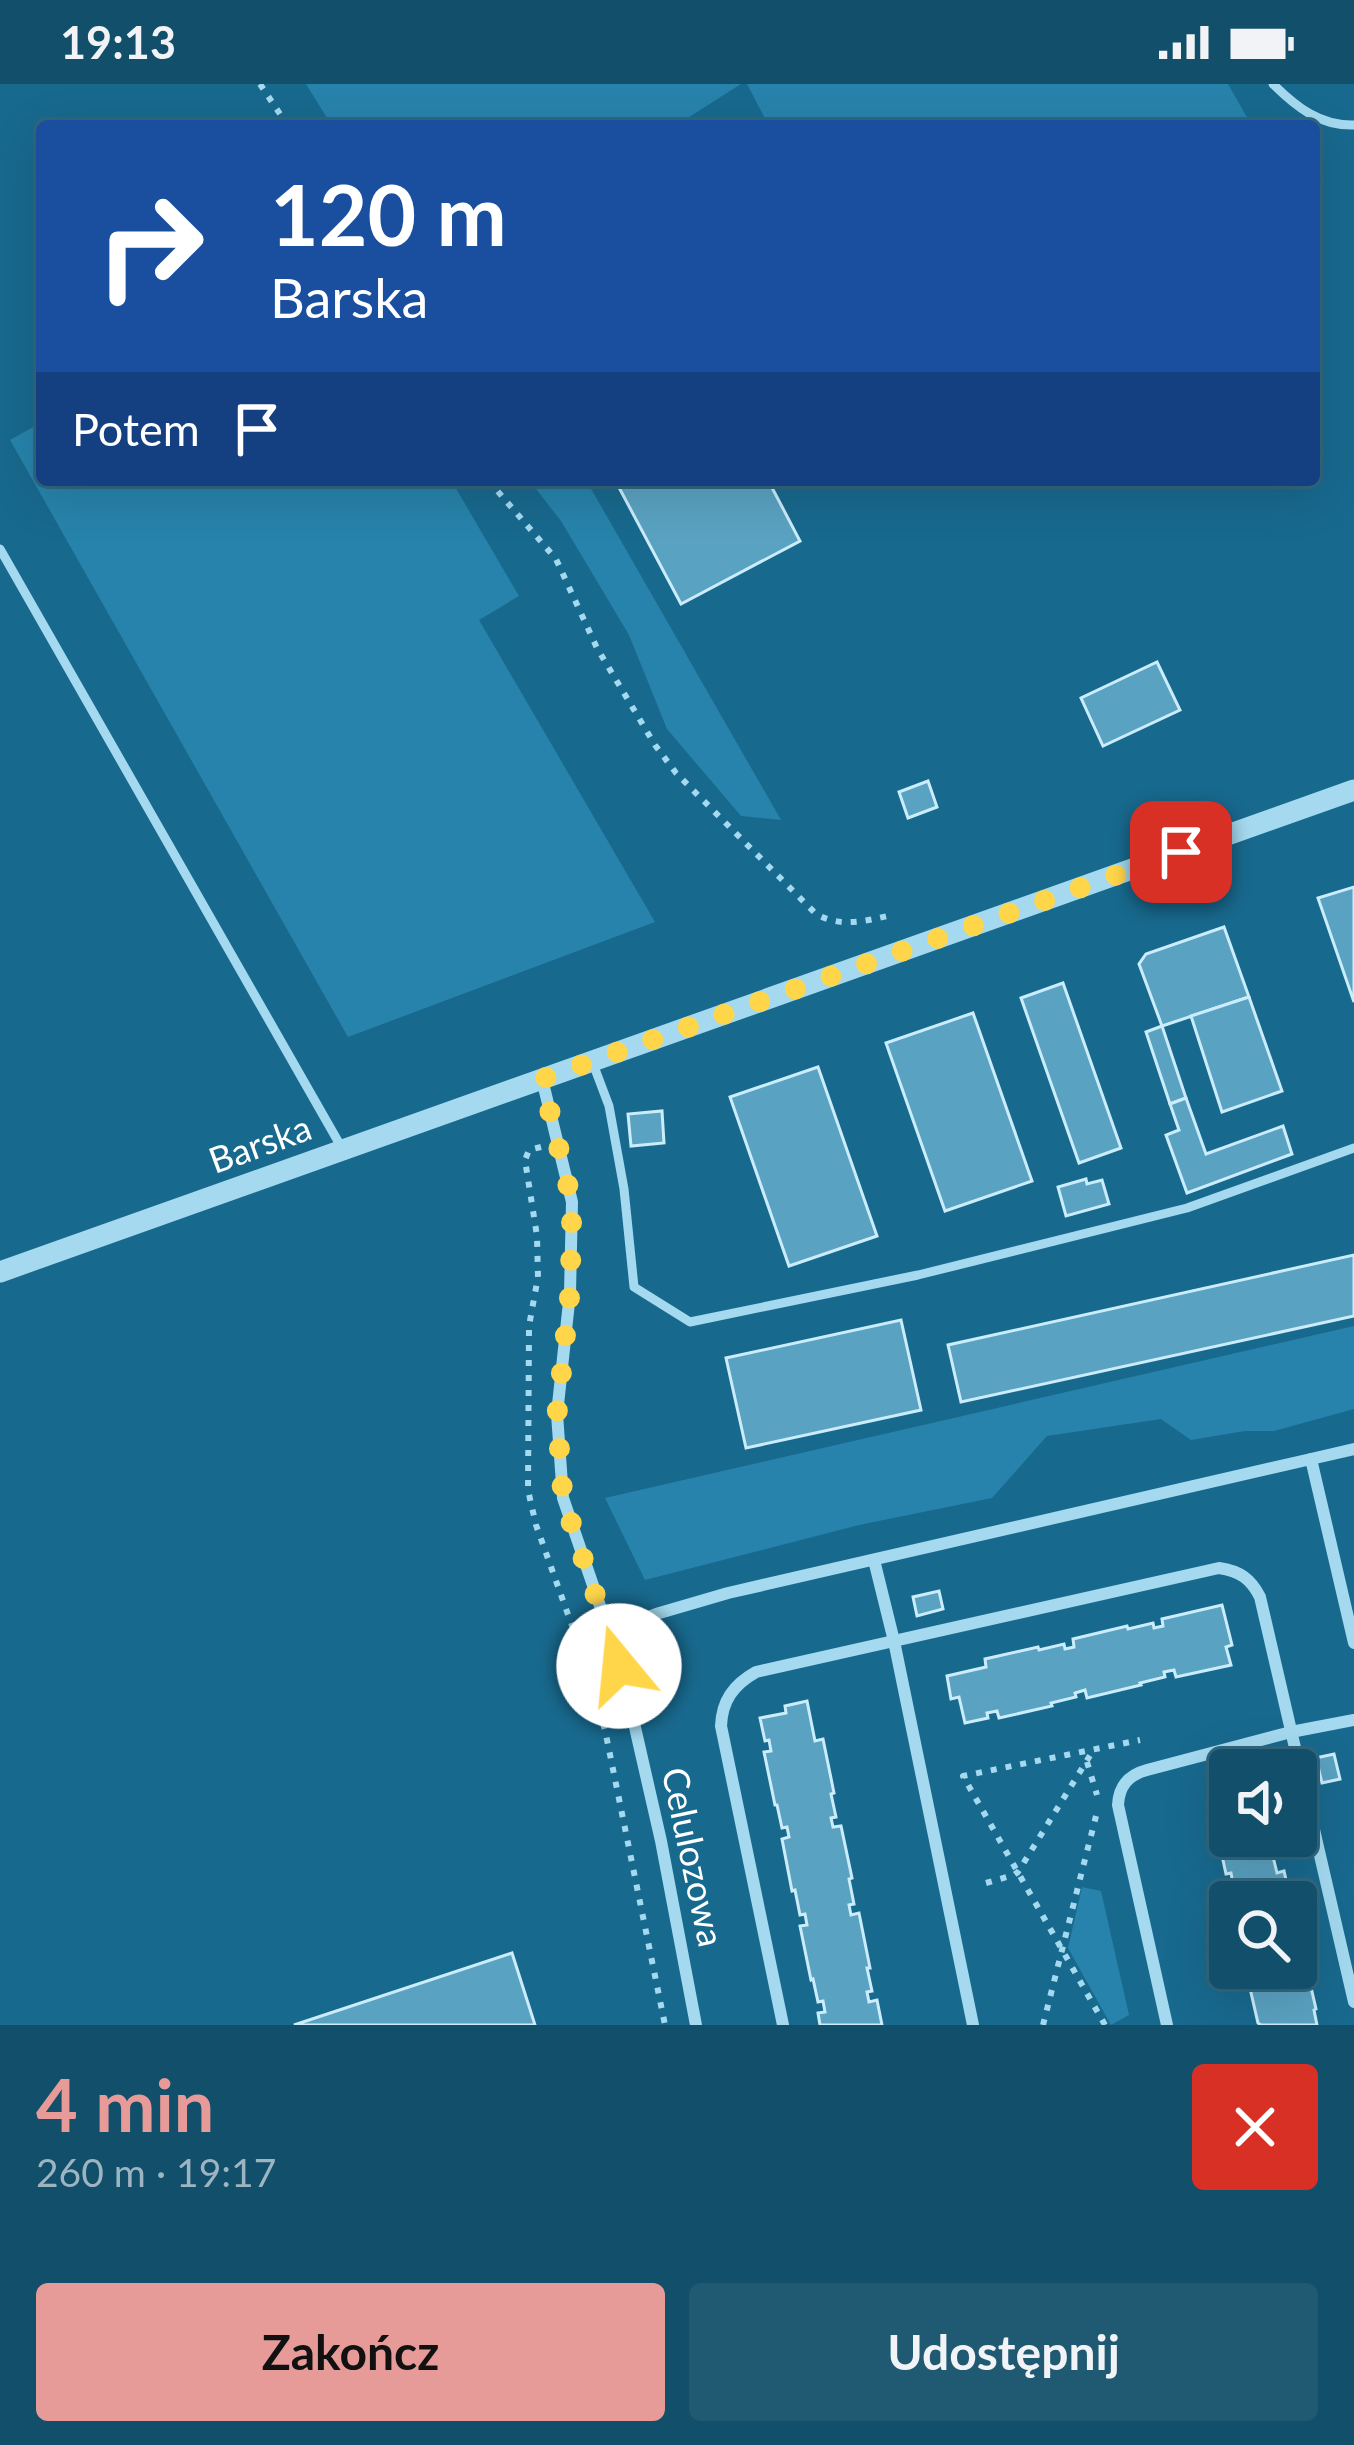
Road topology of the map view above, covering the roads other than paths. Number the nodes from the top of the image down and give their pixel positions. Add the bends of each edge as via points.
1 (1273, 84) edge
2 (1354, 125) edge
3 (0, 549) edge
4 (1354, 790) edge
5 (592, 1061) junction
6 (542, 1079) junction
7 (1354, 1148) edge
8 (343, 1150) junction
9 (0, 1271) edge
10 (1354, 1449) edge
11 (1311, 1459) junction
12 (874, 1560) junction
13 (609, 1632) junction
14 (894, 1641) junction
15 (1354, 1643) edge
16 (1354, 1720) edge
17 (1291, 1732) junction
18 (1354, 2002) edge
19 (696, 2025) edge
20 (783, 2025) edge
21 (973, 2025) edge
22 (1168, 2025) edge

1 - 2 lane via 1297,108
3 - 8 lane
4 - 5 street, Barska
5 - 6 street, Barska
5 - 7 lane via 609,1106 634,1287 691,1322 1187,1208
6 - 8 street, Barska
6 - 13 street via 572,1202 557,1414 563,1498
8 - 9 street, Barska
10 - 11 street
11 - 12 street
11 - 15 street
12 - 13 street via 728,1593
12 - 14 street
13 - 19 street, Celulozowa
14 - 17 street via 1231,1569 1260,1598
14 - 20 street via 756,1672 735,1687 722,1713
14 - 21 street
16 - 17 street
17 - 18 street
17 - 22 street via 1147,1770 1122,1786 1118,1804

